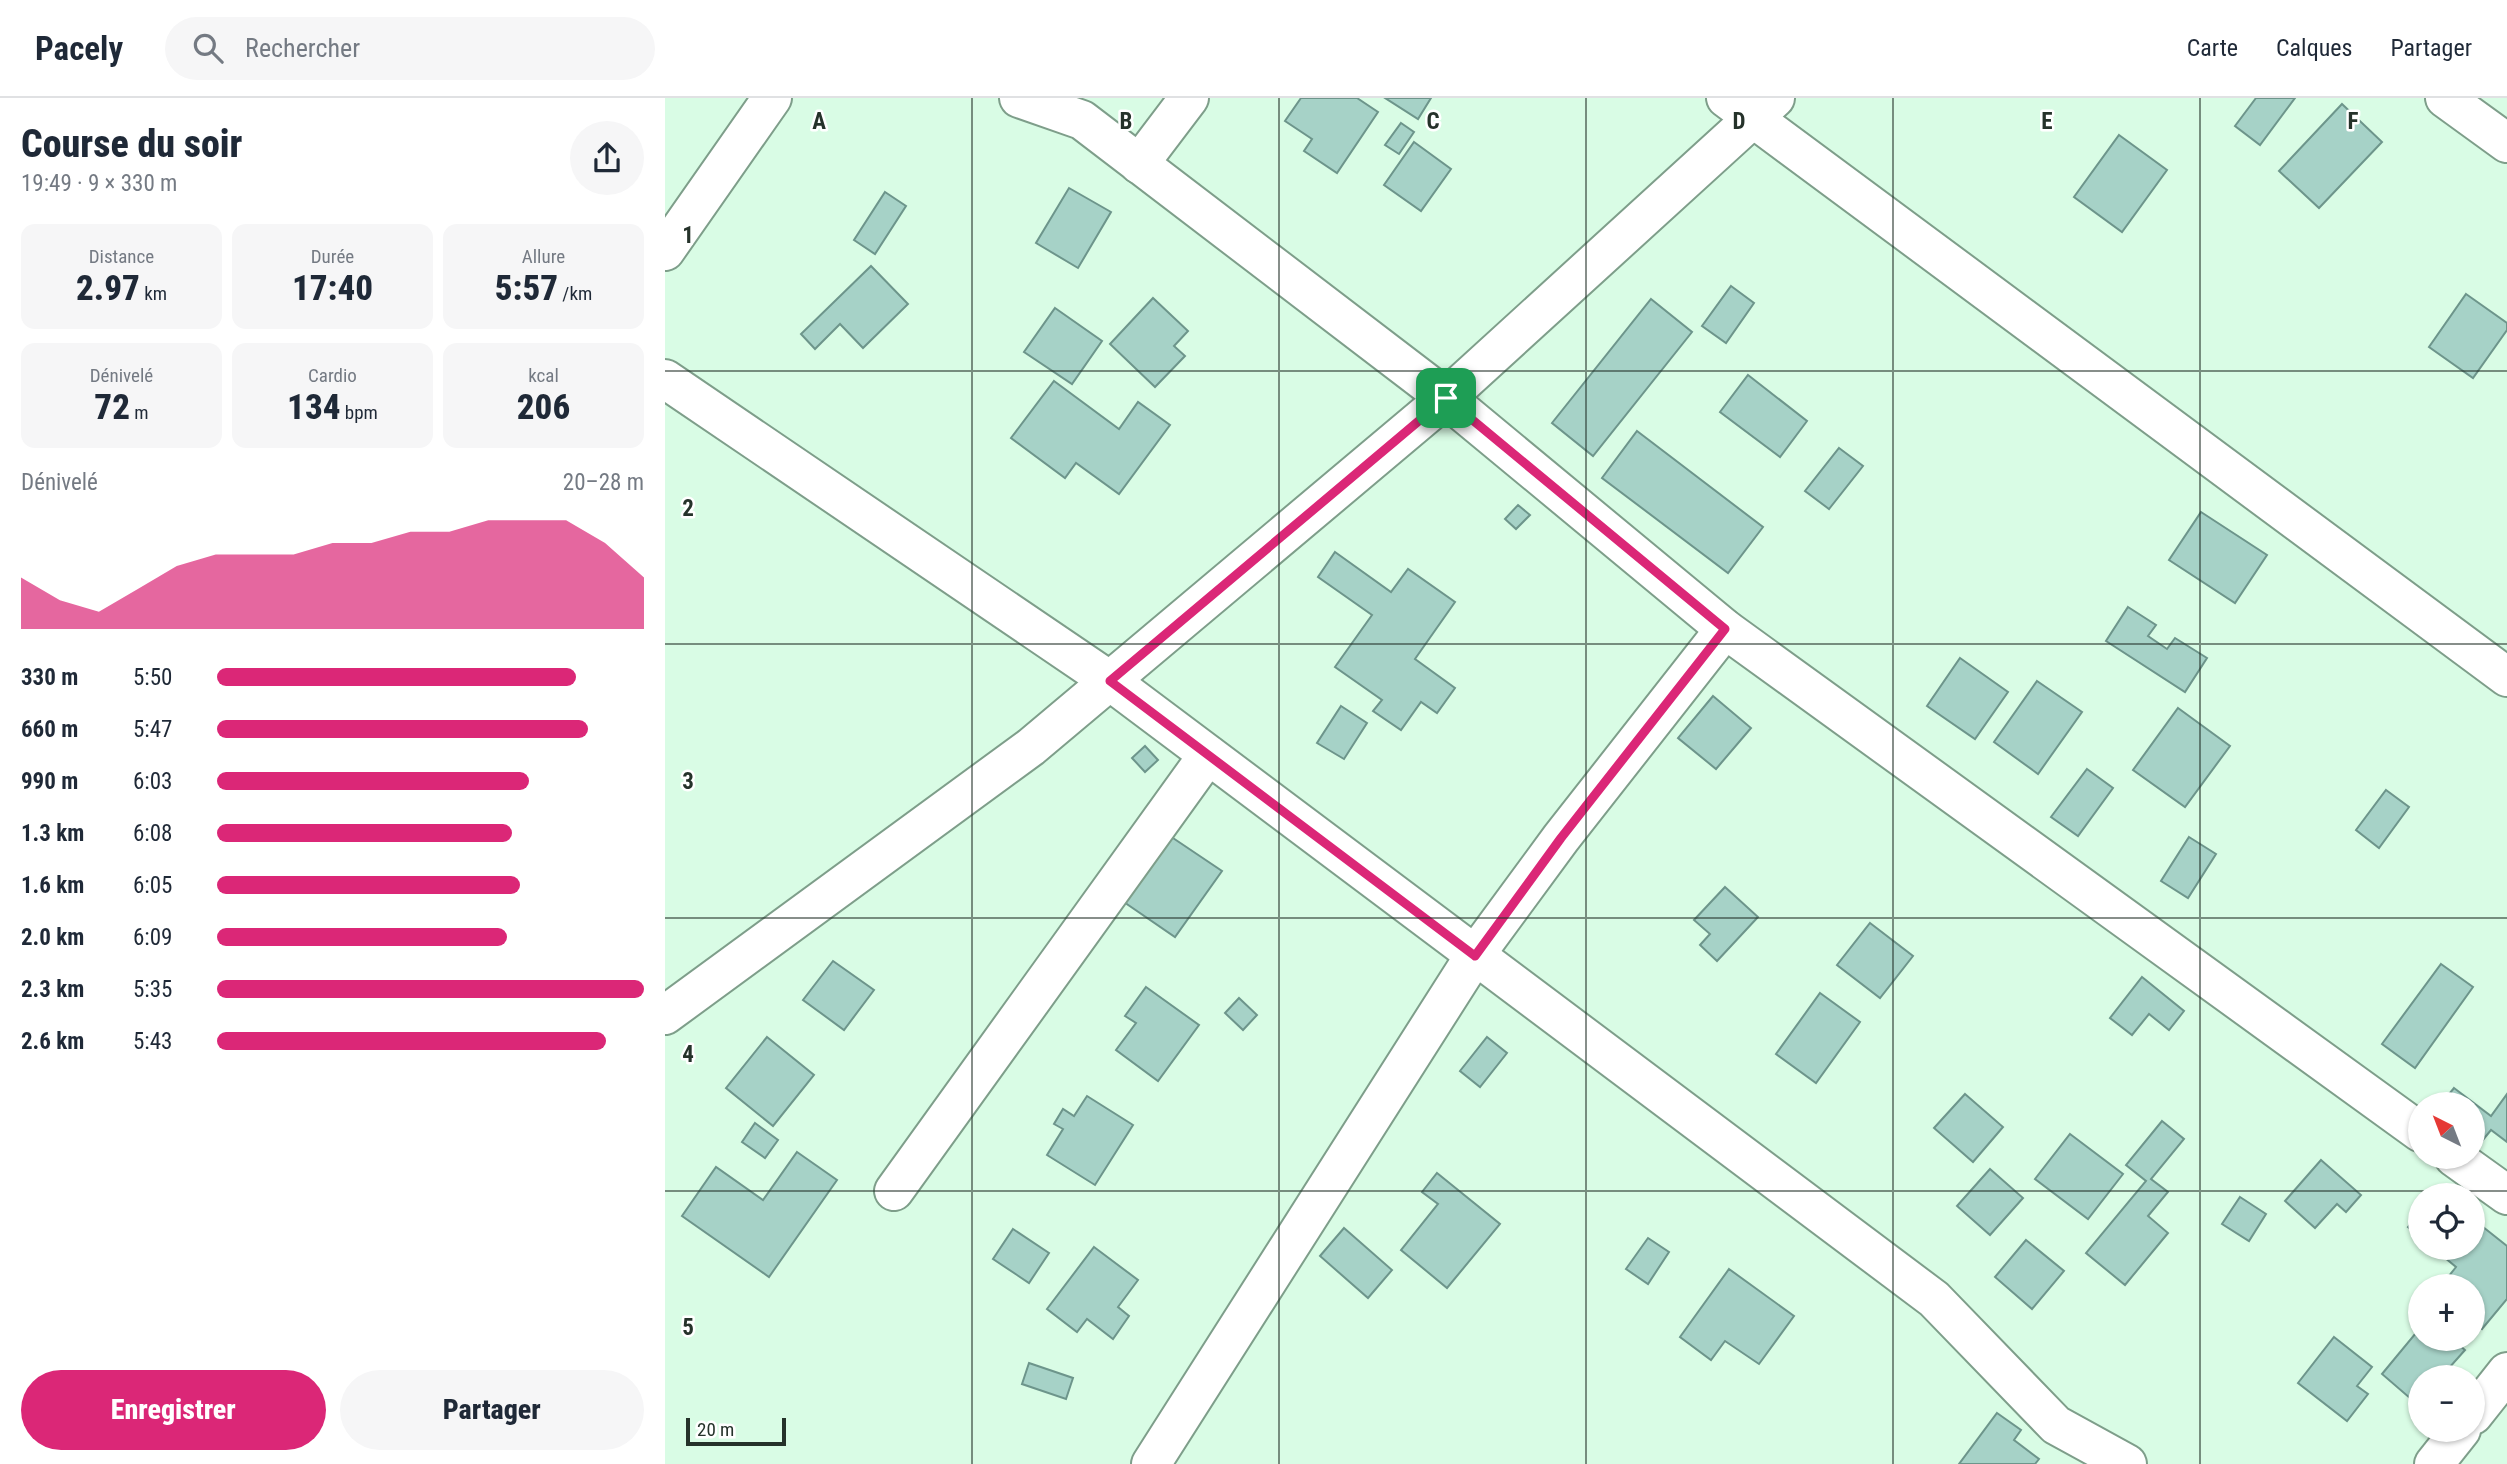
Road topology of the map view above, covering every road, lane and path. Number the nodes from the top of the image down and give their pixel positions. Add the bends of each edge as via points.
1 (772, 98) edge
2 (1019, 98) edge
3 (1189, 98) edge
4 (2445, 98) edge
5 (1751, 105) edge
6 (2507, 143) edge
7 (1139, 164) junction
8 (665, 251) edge
9 (665, 379) edge
10 (1446, 398) junction
11 (1725, 629) junction
12 (2507, 677) edge
13 (1110, 681) junction
14 (1208, 755) junction
15 (1475, 956) junction
16 (665, 1014) edge
17 (2408, 1123) edge
18 (2471, 1169) edge
19 (894, 1191) dead end
20 (2507, 1195) edge
21 (2507, 1372) edge
22 (2485, 1400) edge
23 (2451, 1442) edge
24 (1151, 1464) edge
25 (2127, 1464) edge
26 (2434, 1464) edge

1 - 8 street
2 - 7 street via 1082,120
3 - 7 street
4 - 6 street
5 - 10 street
5 - 12 street
7 - 10 street
9 - 13 street
10 - 11 street
10 - 13 street
11 - 15 street
11 - 17 street
13 - 14 street
13 - 16 street via 1031,747
14 - 15 street
14 - 19 street
15 - 24 street
15 - 25 street via 1934,1299 2056,1425
18 - 20 street
21 - 22 street
23 - 26 street

